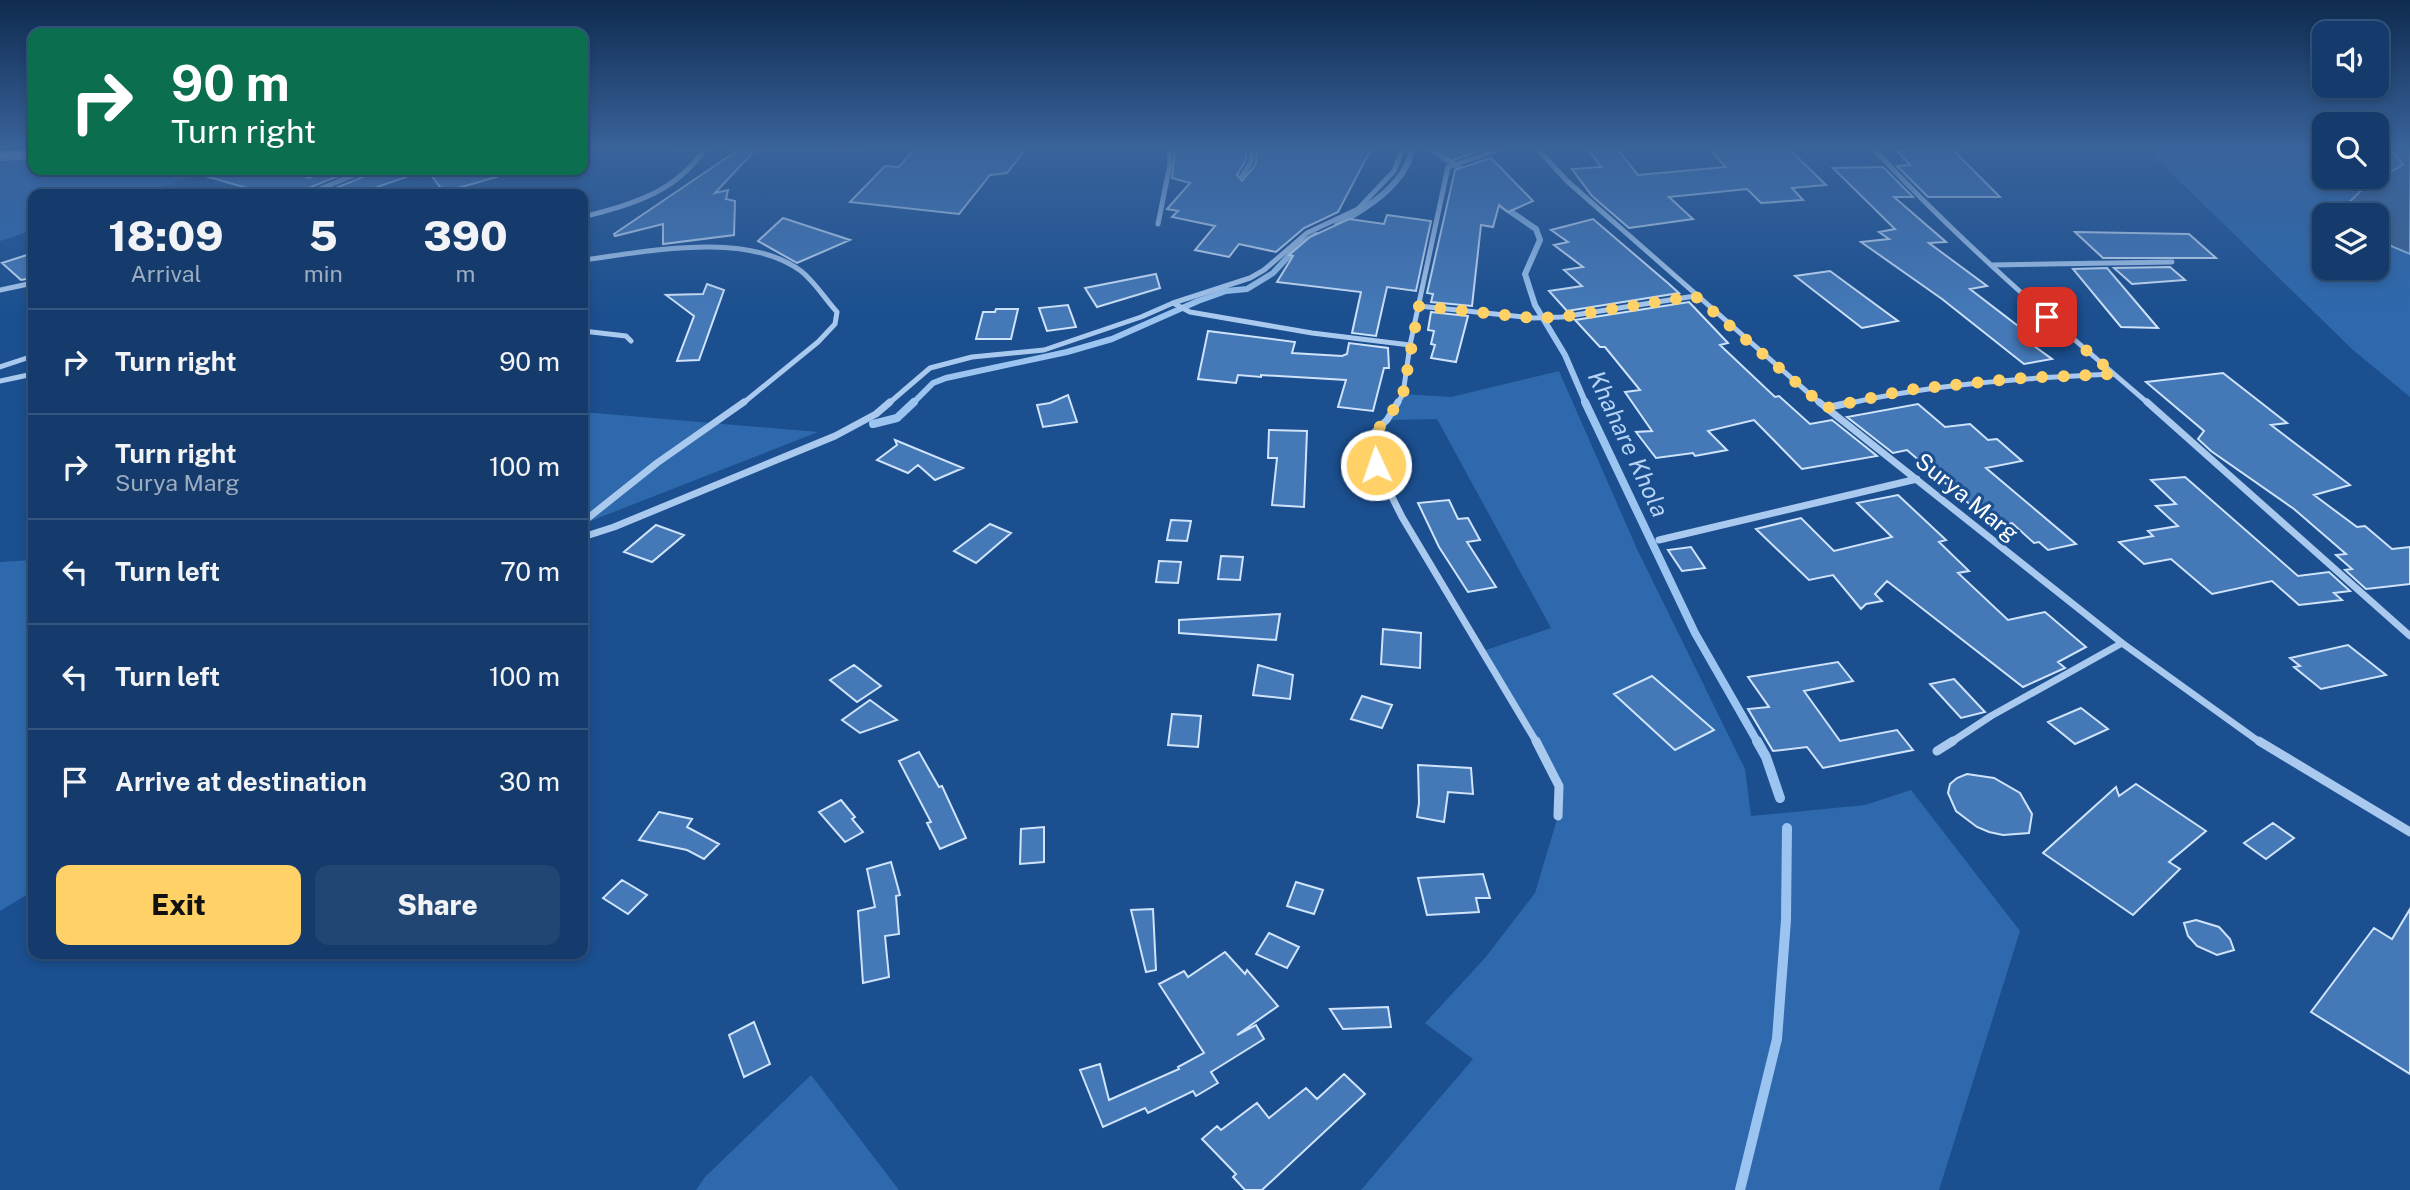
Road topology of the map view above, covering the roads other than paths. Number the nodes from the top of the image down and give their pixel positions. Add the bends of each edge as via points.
1 (635, 202) edge
2 (1162, 202) edge
3 (1365, 202) edge
4 (1441, 202) edge
5 (1590, 202) edge
6 (1922, 202) edge
7 (588, 215) edge
8 (1158, 224) dead end
9 (588, 259) edge
10 (2172, 262) dead end
11 (1991, 265) junction
12 (28, 284) edge
13 (0, 290) edge
14 (1695, 296) junction
15 (1175, 304) junction
16 (1419, 306) junction
17 (588, 332) edge
18 (631, 341) dead end
19 (1410, 345) junction
20 (28, 358) edge
21 (0, 367) edge
22 (2114, 374) junction
23 (28, 375) edge
24 (0, 381) edge
25 (1826, 408) junction
26 (1917, 480) junction
27 (588, 519) edge
28 (588, 535) edge
29 (1659, 540) dead end
30 (2410, 636) edge
31 (2122, 643) junction
32 (1937, 751) dead end
33 (1558, 817) dead end
34 (2410, 832) edge

1 - 7 street
2 - 8 street
3 - 15 street via 1312,230 1249,279 1195,293
4 - 16 street
5 - 14 street, Surya Marg
6 - 11 street
9 - 27 street via 705,247 744,250 800,270 837,312 835,324 818,342
10 - 11 street
11 - 22 street
12 - 13 street
14 - 16 street via 1562,317
14 - 25 street, Surya Marg
15 - 19 street via 1190,312
15 - 28 street via 1044,349 972,356 930,368 876,414 835,436
16 - 19 street
17 - 18 street via 626,336
19 - 33 street via 1403,394 1370,436 1376,465 1402,517 1550,764 1559,786
20 - 21 street
22 - 25 street via 1906,390
22 - 30 street
23 - 24 street
25 - 26 street, Surya Marg
26 - 29 street
26 - 31 street, Surya Marg
31 - 32 street
31 - 34 street, Surya Marg via 2269,748

